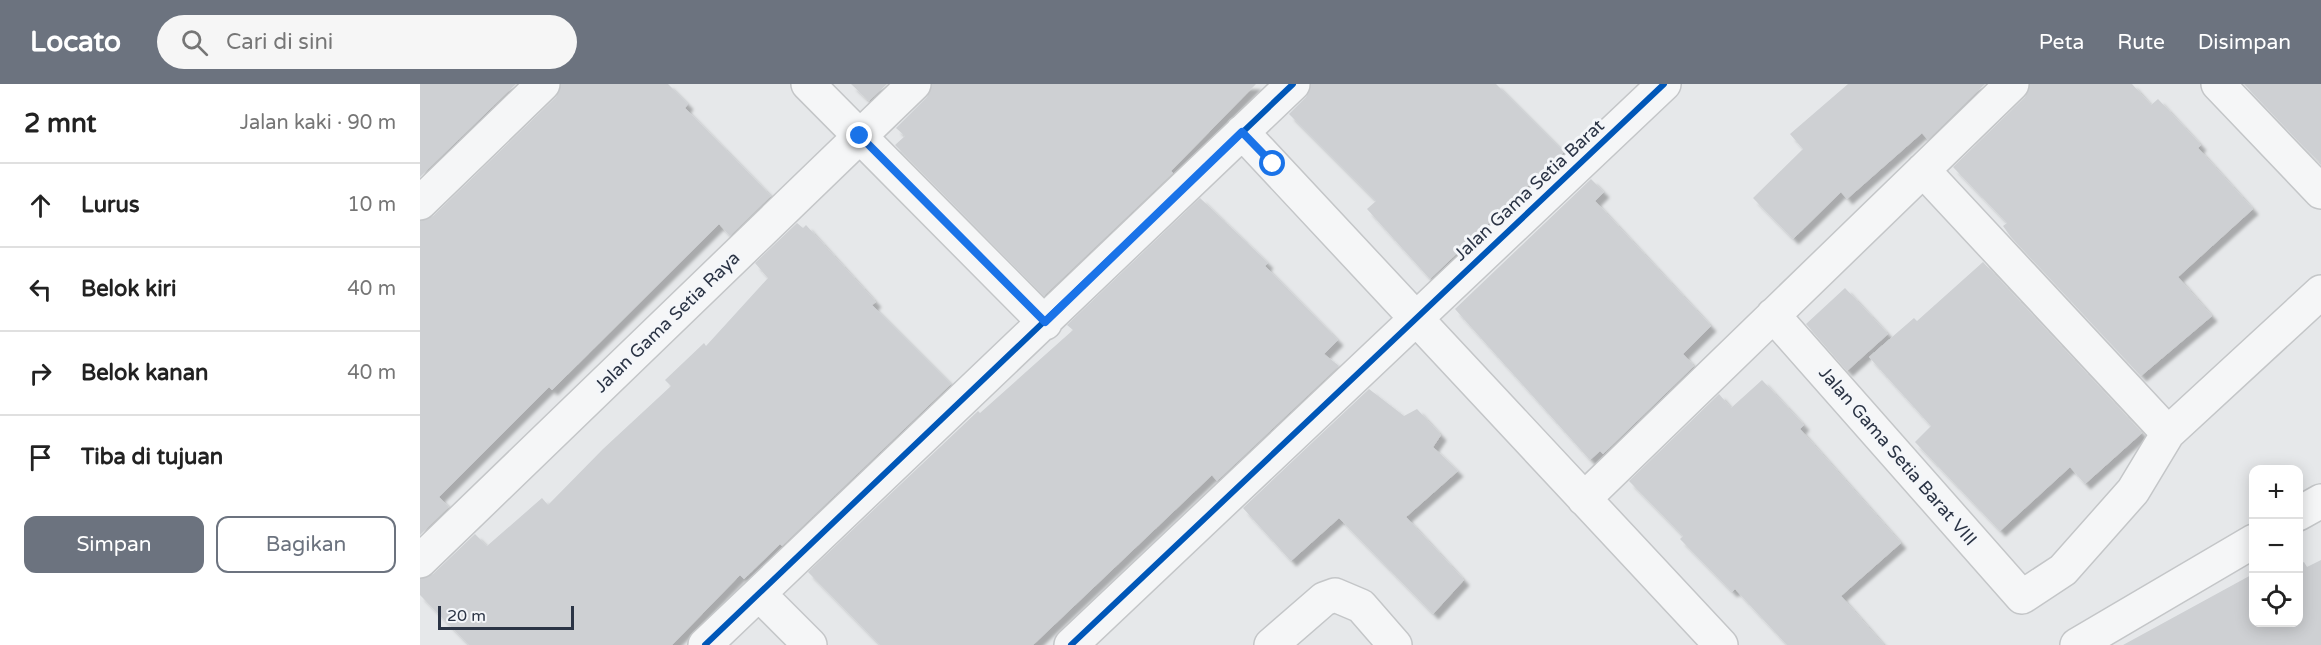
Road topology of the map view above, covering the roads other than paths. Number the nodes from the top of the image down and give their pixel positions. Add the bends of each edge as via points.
1 (543, 84) edge
2 (808, 84) edge
3 (914, 84) edge
4 (1293, 84) edge
5 (1664, 84) edge
6 (2012, 84) edge
7 (2218, 84) edge
8 (1242, 132) junction
9 (860, 136) junction
10 (1923, 170) junction
11 (2321, 192) edge
12 (420, 203) edge
13 (2321, 292) edge
14 (1773, 315) junction
15 (1416, 319) junction
16 (1045, 322) junction
17 (2168, 432) junction
18 (1584, 499) junction
19 (2321, 501) edge
20 (2303, 511) edge
21 (2249, 543) edge
22 (420, 561) edge
23 (759, 594) junction
24 (705, 645) edge
25 (810, 645) edge
26 (1071, 645) edge
27 (1270, 645) edge
28 (1395, 645) edge
29 (1721, 645) edge
30 (2077, 645) edge

1 - 12 street
2 - 9 street
3 - 9 street, Jalan Gama Setia Raya
4 - 8 street
5 - 15 street, Jalan Gama Setia Barat
6 - 10 street
7 - 11 street
8 - 15 street
8 - 16 street
9 - 16 street
9 - 22 street, Jalan Gama Setia Raya
10 - 14 street
10 - 17 street
13 - 17 street
14 - 17 street, Jalan Gama Setia Barat VIII via 2022,597 2063,570 2125,500
14 - 18 street
15 - 18 street
15 - 26 street, Jalan Gama Setia Barat
16 - 23 street
18 - 29 street
19 - 20 street
21 - 30 street
23 - 24 street
23 - 25 street
27 - 28 street via 1324,599 1335,595 1361,606

